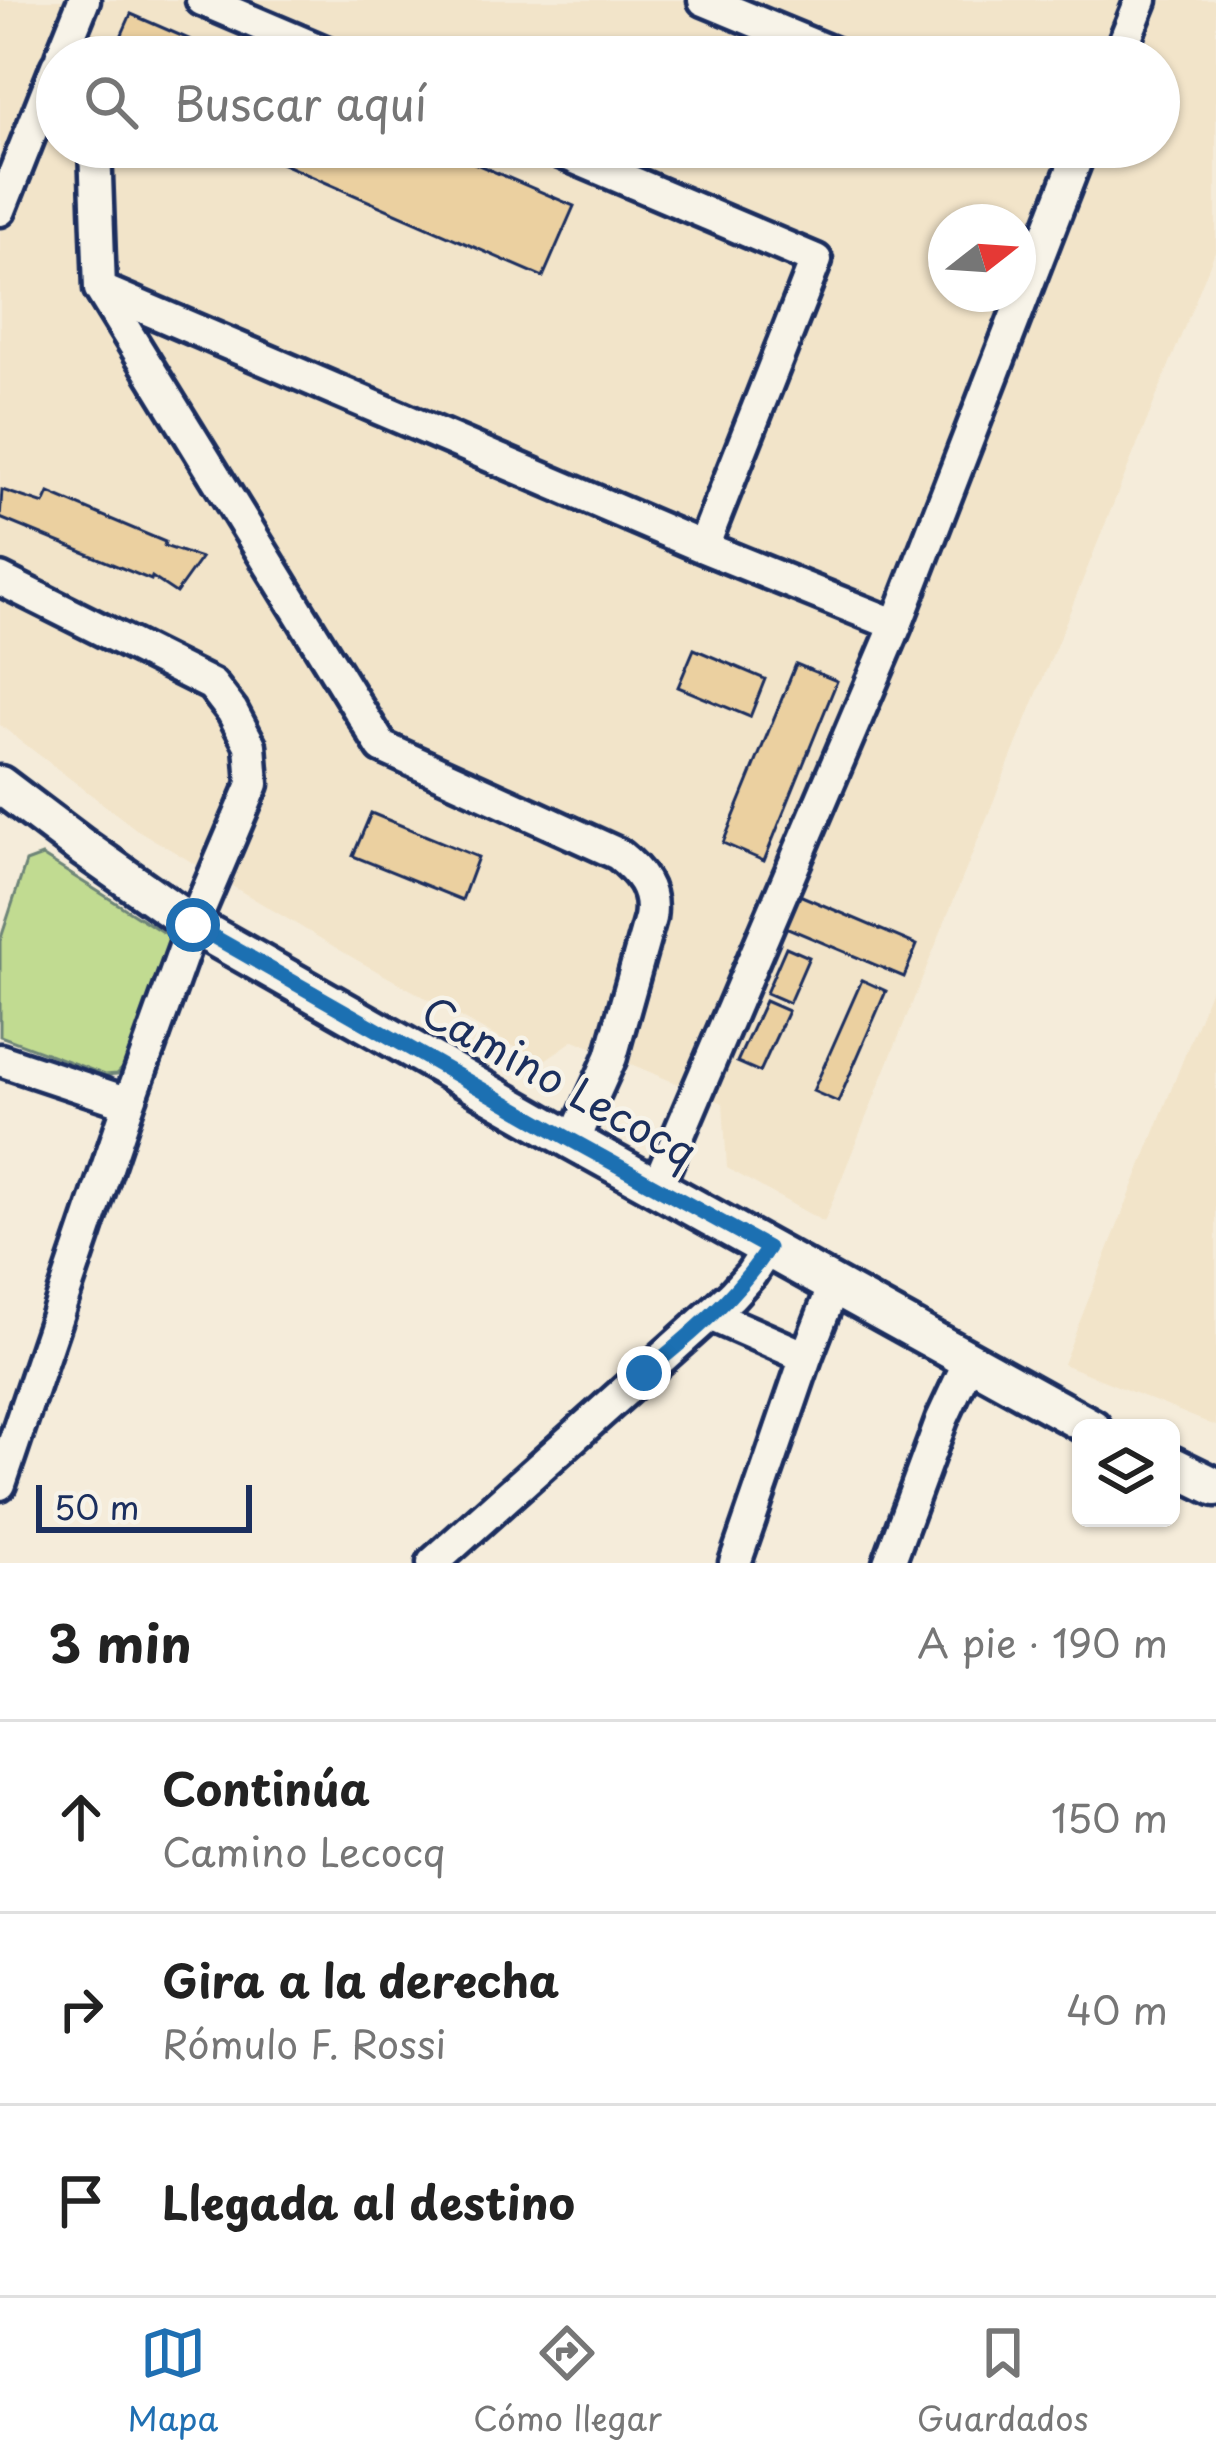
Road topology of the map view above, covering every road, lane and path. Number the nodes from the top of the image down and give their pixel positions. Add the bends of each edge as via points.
1 (84, 0) edge
2 (202, 0) edge
3 (704, 0) edge
4 (1141, 0) edge
5 (69, 36) edge
6 (287, 36) edge
7 (791, 36) edge
8 (1126, 36) edge
9 (36, 137) edge
10 (96, 168) edge
11 (599, 168) edge
12 (1066, 168) edge
13 (0, 210) edge
14 (100, 289) junction
15 (703, 547) junction
16 (0, 579) edge
17 (896, 625) junction
18 (0, 785) edge
19 (193, 925) junction
20 (0, 1060) edge
21 (129, 1102) junction
22 (573, 1141) junction
23 (657, 1186) junction
24 (768, 1248) junction
25 (834, 1286) junction
26 (710, 1315) junction
27 (806, 1357) junction
28 (969, 1361) junction
29 (1076, 1419) edge
30 (1180, 1470) edge
31 (0, 1484) edge
32 (1216, 1487) edge
33 (433, 1563) edge
34 (735, 1563) edge
35 (889, 1563) edge

1 - 5 street
2 - 6 street
3 - 7 street
4 - 8 street
9 - 13 street
10 - 14 street
11 - 15 street via 816,260
12 - 17 street
14 - 15 street
14 - 22 street via 382,747 618,854 639,871 650,918 611,1057
15 - 17 street
16 - 19 street via 212,685 232,711 250,745 254,784
17 - 23 street
18 - 19 main road, Camino Lecocq
19 - 21 street
19 - 22 main road, Camino Lecocq
20 - 21 street
21 - 31 street
22 - 23 main road, Camino Lecocq
23 - 24 main road, Camino Lecocq
24 - 25 main road, Camino Lecocq
24 - 26 street
25 - 27 street
25 - 28 main road, Camino Lecocq
26 - 27 street
26 - 33 street
27 - 34 street
28 - 29 main road, Camino Lecocq
28 - 35 street
30 - 32 main road

